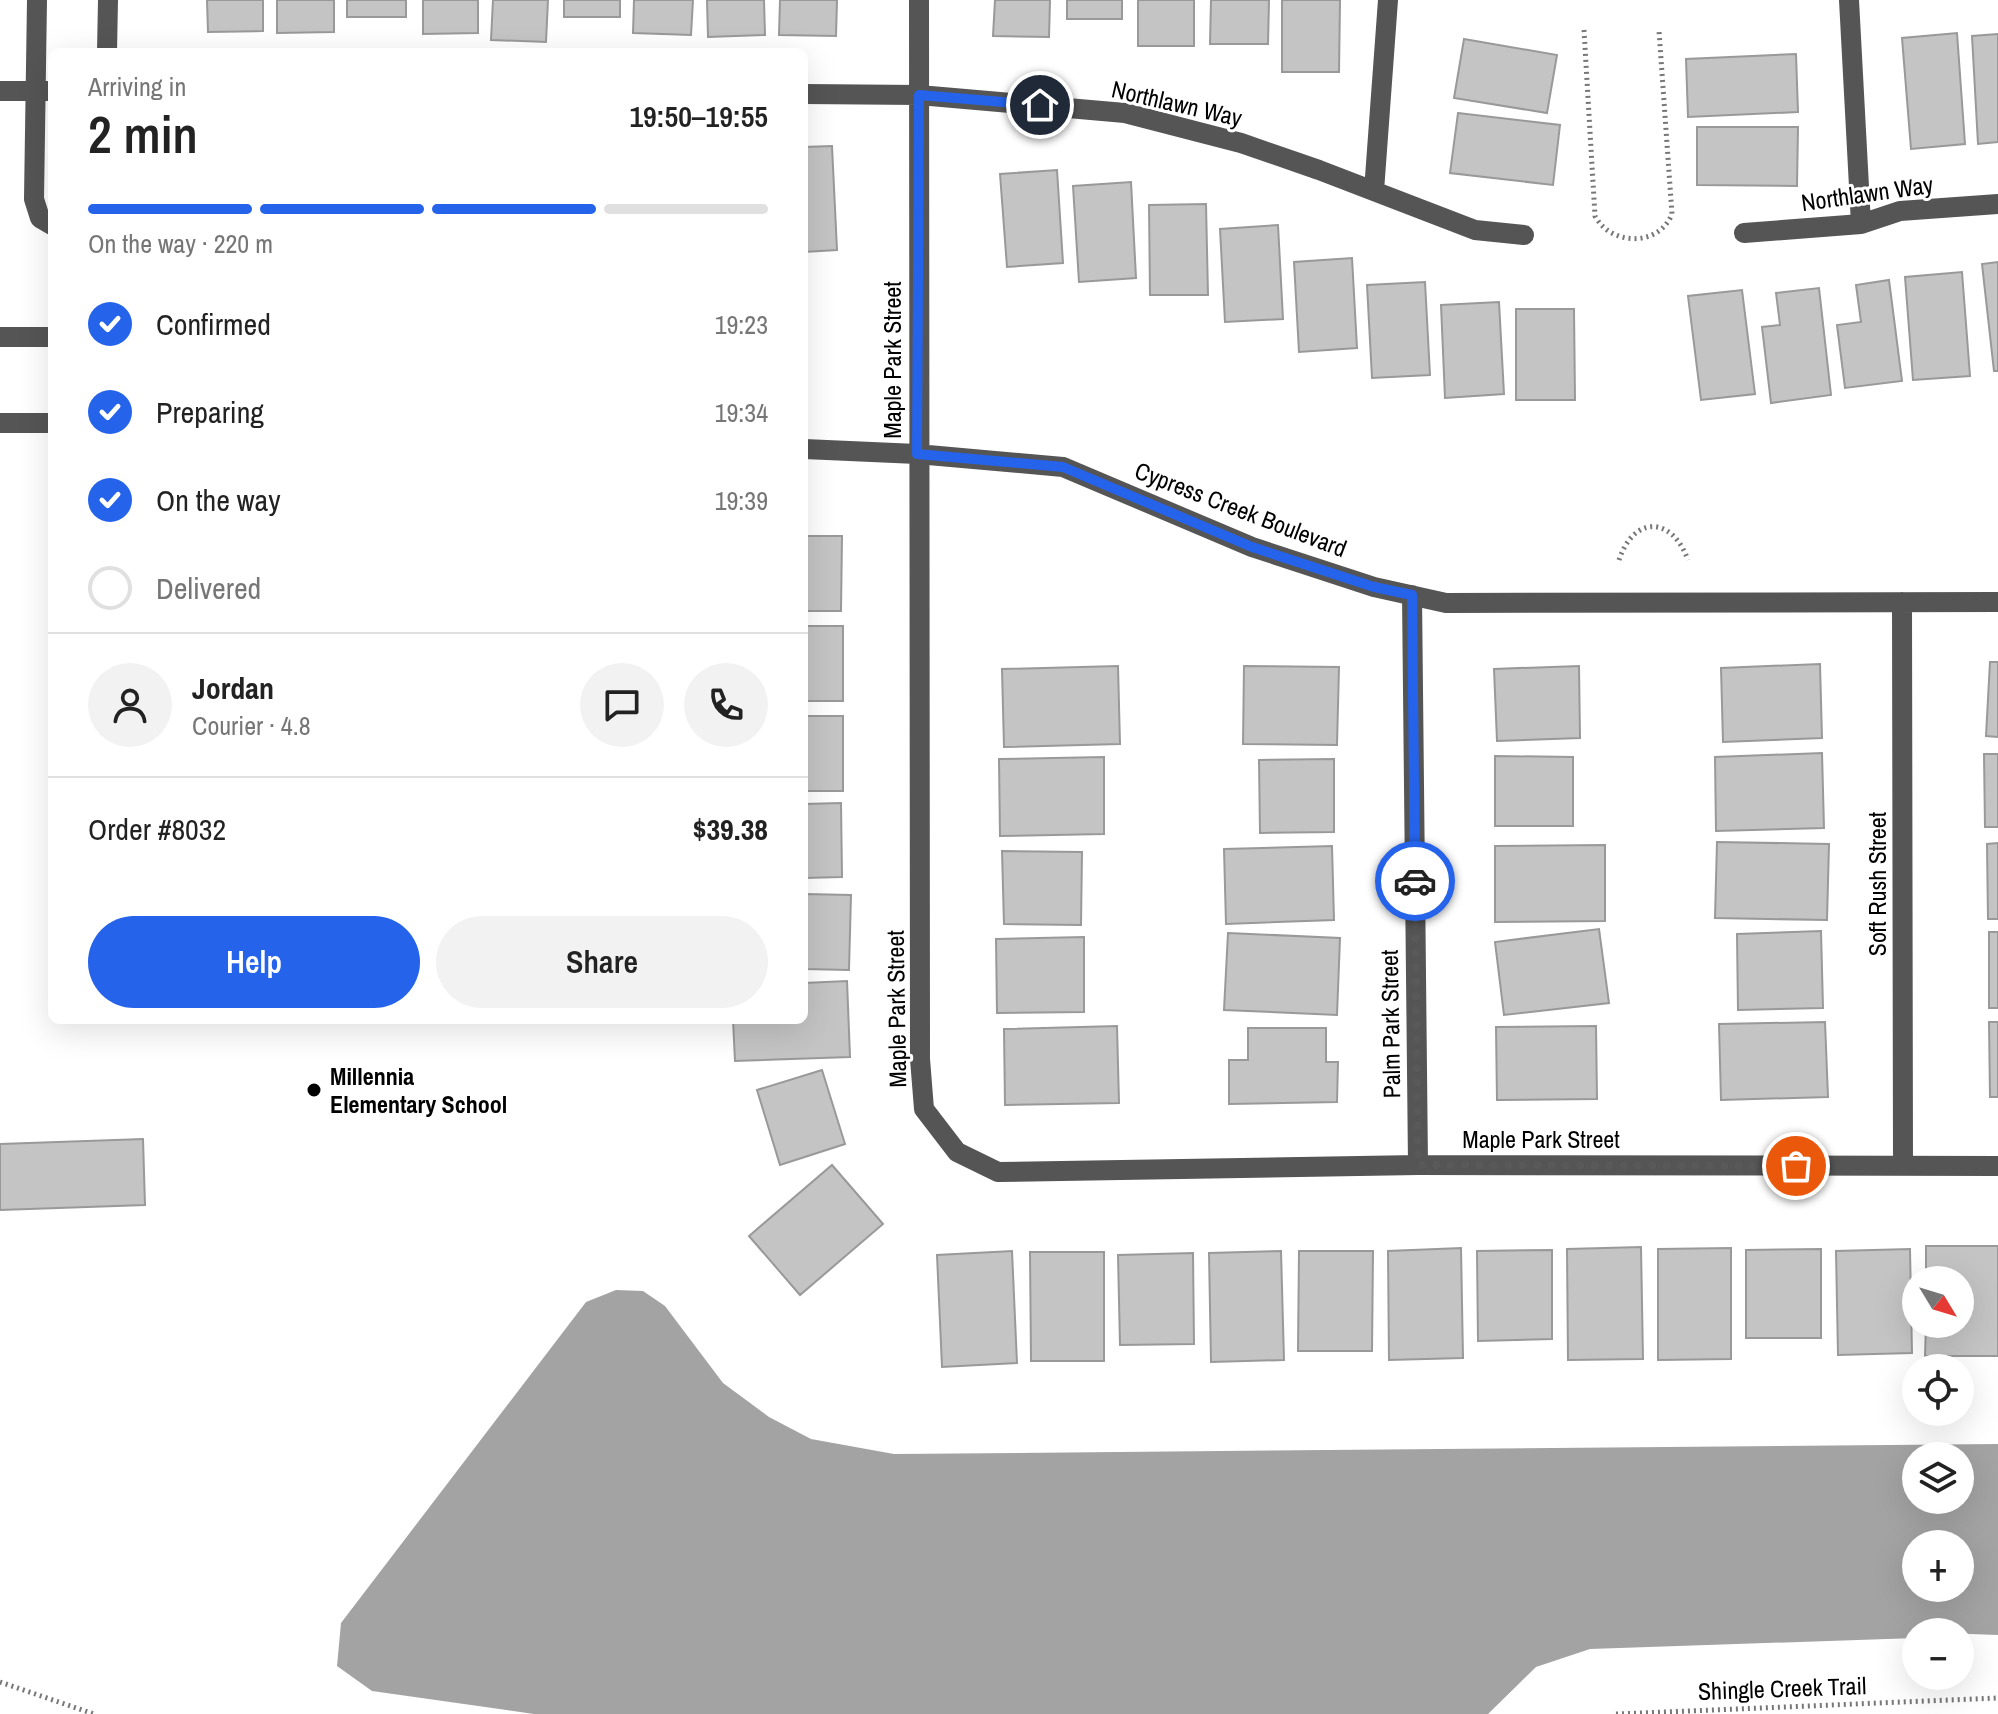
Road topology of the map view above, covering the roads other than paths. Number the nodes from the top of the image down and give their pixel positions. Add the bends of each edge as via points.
1 (37, 0) edge
2 (108, 0) edge
3 (919, 0) edge
4 (1388, 0) edge
5 (1849, 0) edge
6 (107, 48) edge
7 (0, 91) edge
8 (44, 92) edge
9 (808, 94) edge
10 (919, 95) junction
11 (1374, 191) junction
12 (1998, 204) edge
13 (48, 223) edge
14 (1861, 224) junction
15 (1744, 233) dead end
16 (1524, 235) dead end
17 (0, 337) edge
18 (48, 337) edge
19 (0, 423) edge
20 (48, 423) edge
21 (808, 449) edge
22 (917, 454) junction
23 (1412, 595) junction
24 (1902, 602) junction
25 (1998, 602) edge
26 (1418, 1165) junction
27 (1903, 1166) junction
28 (1998, 1166) edge

1 - 8 street
2 - 6 street
3 - 10 street, Maple Park Street
4 - 11 street
5 - 14 street
7 - 8 street
8 - 13 street via 34,199 40,218
9 - 10 street, Northlawn Way
10 - 11 street, Northlawn Way via 1125,113 1241,143
10 - 22 street, Maple Park Street
11 - 16 street, Northlawn Way via 1475,230
12 - 14 street, Northlawn Way via 1900,211
14 - 15 street, Northlawn Way
17 - 18 street
19 - 20 street
21 - 22 street, Cypress Creek Boulevard
22 - 23 street, Cypress Creek Boulevard via 1063,467 1252,547
22 - 26 street, Maple Park Street via 924,1109 957,1152 998,1172
23 - 24 street, Cypress Creek Boulevard via 1446,603
23 - 26 street, Palm Park Street
24 - 25 street, Cypress Creek Boulevard
24 - 27 street, Soft Rush Street
26 - 27 street, Maple Park Street
27 - 28 street, Maple Park Street

